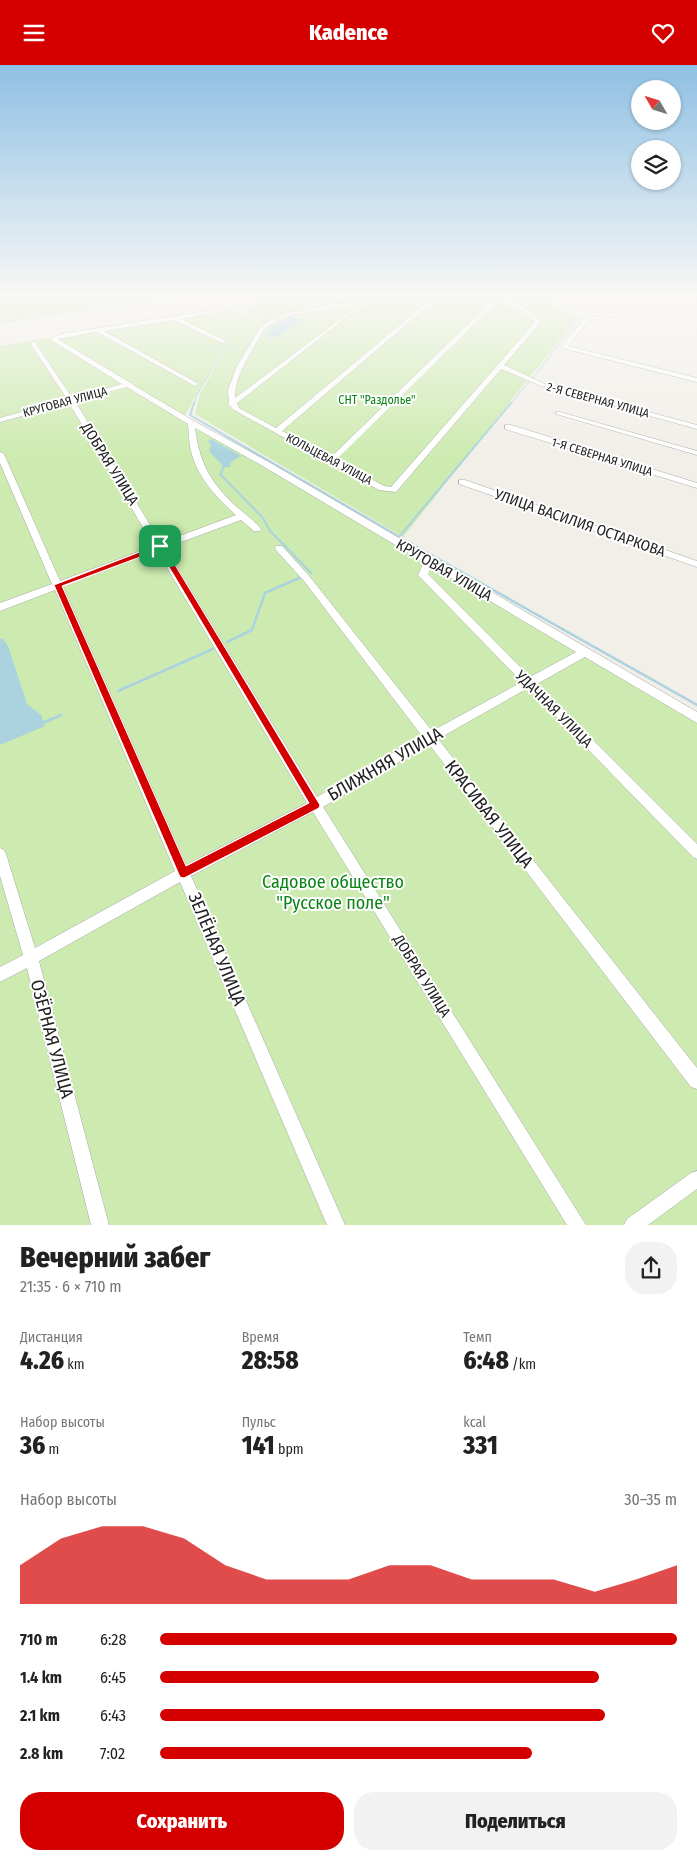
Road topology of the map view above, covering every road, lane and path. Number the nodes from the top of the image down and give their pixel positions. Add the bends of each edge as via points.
1 (36, 348) edge
2 (69, 348) edge
3 (131, 348) edge
4 (252, 348) edge
5 (305, 348) edge
6 (375, 348) edge
7 (447, 348) edge
8 (516, 348) edge
9 (569, 348) edge
10 (501, 366) junction
11 (697, 380) edge
12 (130, 384) junction
13 (195, 384) dead end
14 (71, 401) junction
15 (231, 404) junction
16 (558, 413) dead end
17 (0, 420) edge
18 (191, 423) junction
19 (508, 427) dead end
20 (697, 427) edge
21 (277, 431) junction
22 (697, 453) edge
23 (0, 454) edge
24 (332, 460) junction
25 (462, 481) dead end
26 (697, 486) edge
27 (242, 516) junction
28 (258, 529) dead end
29 (160, 546) junction
30 (280, 548) dead end
31 (429, 561) junction
32 (697, 564) edge
33 (58, 585) junction
34 (0, 607) edge
35 (585, 652) junction
36 (528, 683) junction
37 (697, 718) edge
38 (429, 738) junction
39 (315, 805) junction
40 (697, 853) edge
41 (0, 854) edge
42 (184, 873) junction
43 (31, 958) junction
44 (0, 975) edge
45 (697, 1081) edge
46 (697, 1179) edge
47 (100, 1225) edge
48 (336, 1225) edge
49 (577, 1225) edge
50 (633, 1225) edge

1 - 14 street, ДОБРАЯ УЛИЦА
2 - 12 street, КРУГОВАЯ УЛИЦА
3 - 13 street
4 - 15 street via 235,376 230,390
5 - 15 street
6 - 21 street
7 - 24 street
8 - 10 street, КОЛЬЦЕВАЯ УЛИЦА
9 - 11 street
10 - 20 street, 2-Я СЕВЕРНАЯ УЛИЦА via 543,385
10 - 24 street, КОЛЬЦЕВАЯ УЛИЦА via 393,491
12 - 14 street, КРУГОВАЯ УЛИЦА
12 - 18 street, КРУГОВАЯ УЛИЦА
14 - 17 street, КРУГОВАЯ УЛИЦА
14 - 29 street, ДОБРАЯ УЛИЦА
15 - 21 street, КОЛЬЦЕВАЯ УЛИЦА
16 - 22 street
18 - 27 street via 197,460 211,483
18 - 31 street, КРУГОВАЯ УЛИЦА
19 - 26 street, 1-Я СЕВЕРНАЯ УЛИЦА
21 - 24 street, КОЛЬЦЕВАЯ УЛИЦА
23 - 33 street, ЗЕЛЁНАЯ УЛИЦА
25 - 32 street, УЛИЦА ВАСИЛИЯ ОСТАРКОВА
27 - 28 street
27 - 29 street
29 - 33 street
29 - 39 street, ДОБРАЯ УЛИЦА
30 - 38 street, КРАСИВАЯ УЛИЦА
31 - 35 street, КРУГОВАЯ УЛИЦА
31 - 36 street, УДАЧНАЯ УЛИЦА via 423,575
33 - 34 street
33 - 42 street, ЗЕЛЁНАЯ УЛИЦА
35 - 36 street, БЛИЖНЯЯ УЛИЦА
35 - 37 street, КРУГОВАЯ УЛИЦА
36 - 38 street, БЛИЖНЯЯ УЛИЦА
36 - 40 street, УДАЧНАЯ УЛИЦА
38 - 39 street, БЛИЖНЯЯ УЛИЦА
38 - 45 street, КРАСИВАЯ УЛИЦА
39 - 42 street, БЛИЖНЯЯ УЛИЦА
39 - 49 street, ДОБРАЯ УЛИЦА
41 - 43 street, ОЗЁРНАЯ УЛИЦА
42 - 43 street, БЛИЖНЯЯ УЛИЦА
42 - 48 street, ЗЕЛЁНАЯ УЛИЦА
43 - 44 street, БЛИЖНЯЯ УЛИЦА
43 - 47 street, ОЗЁРНАЯ УЛИЦА
46 - 50 street

